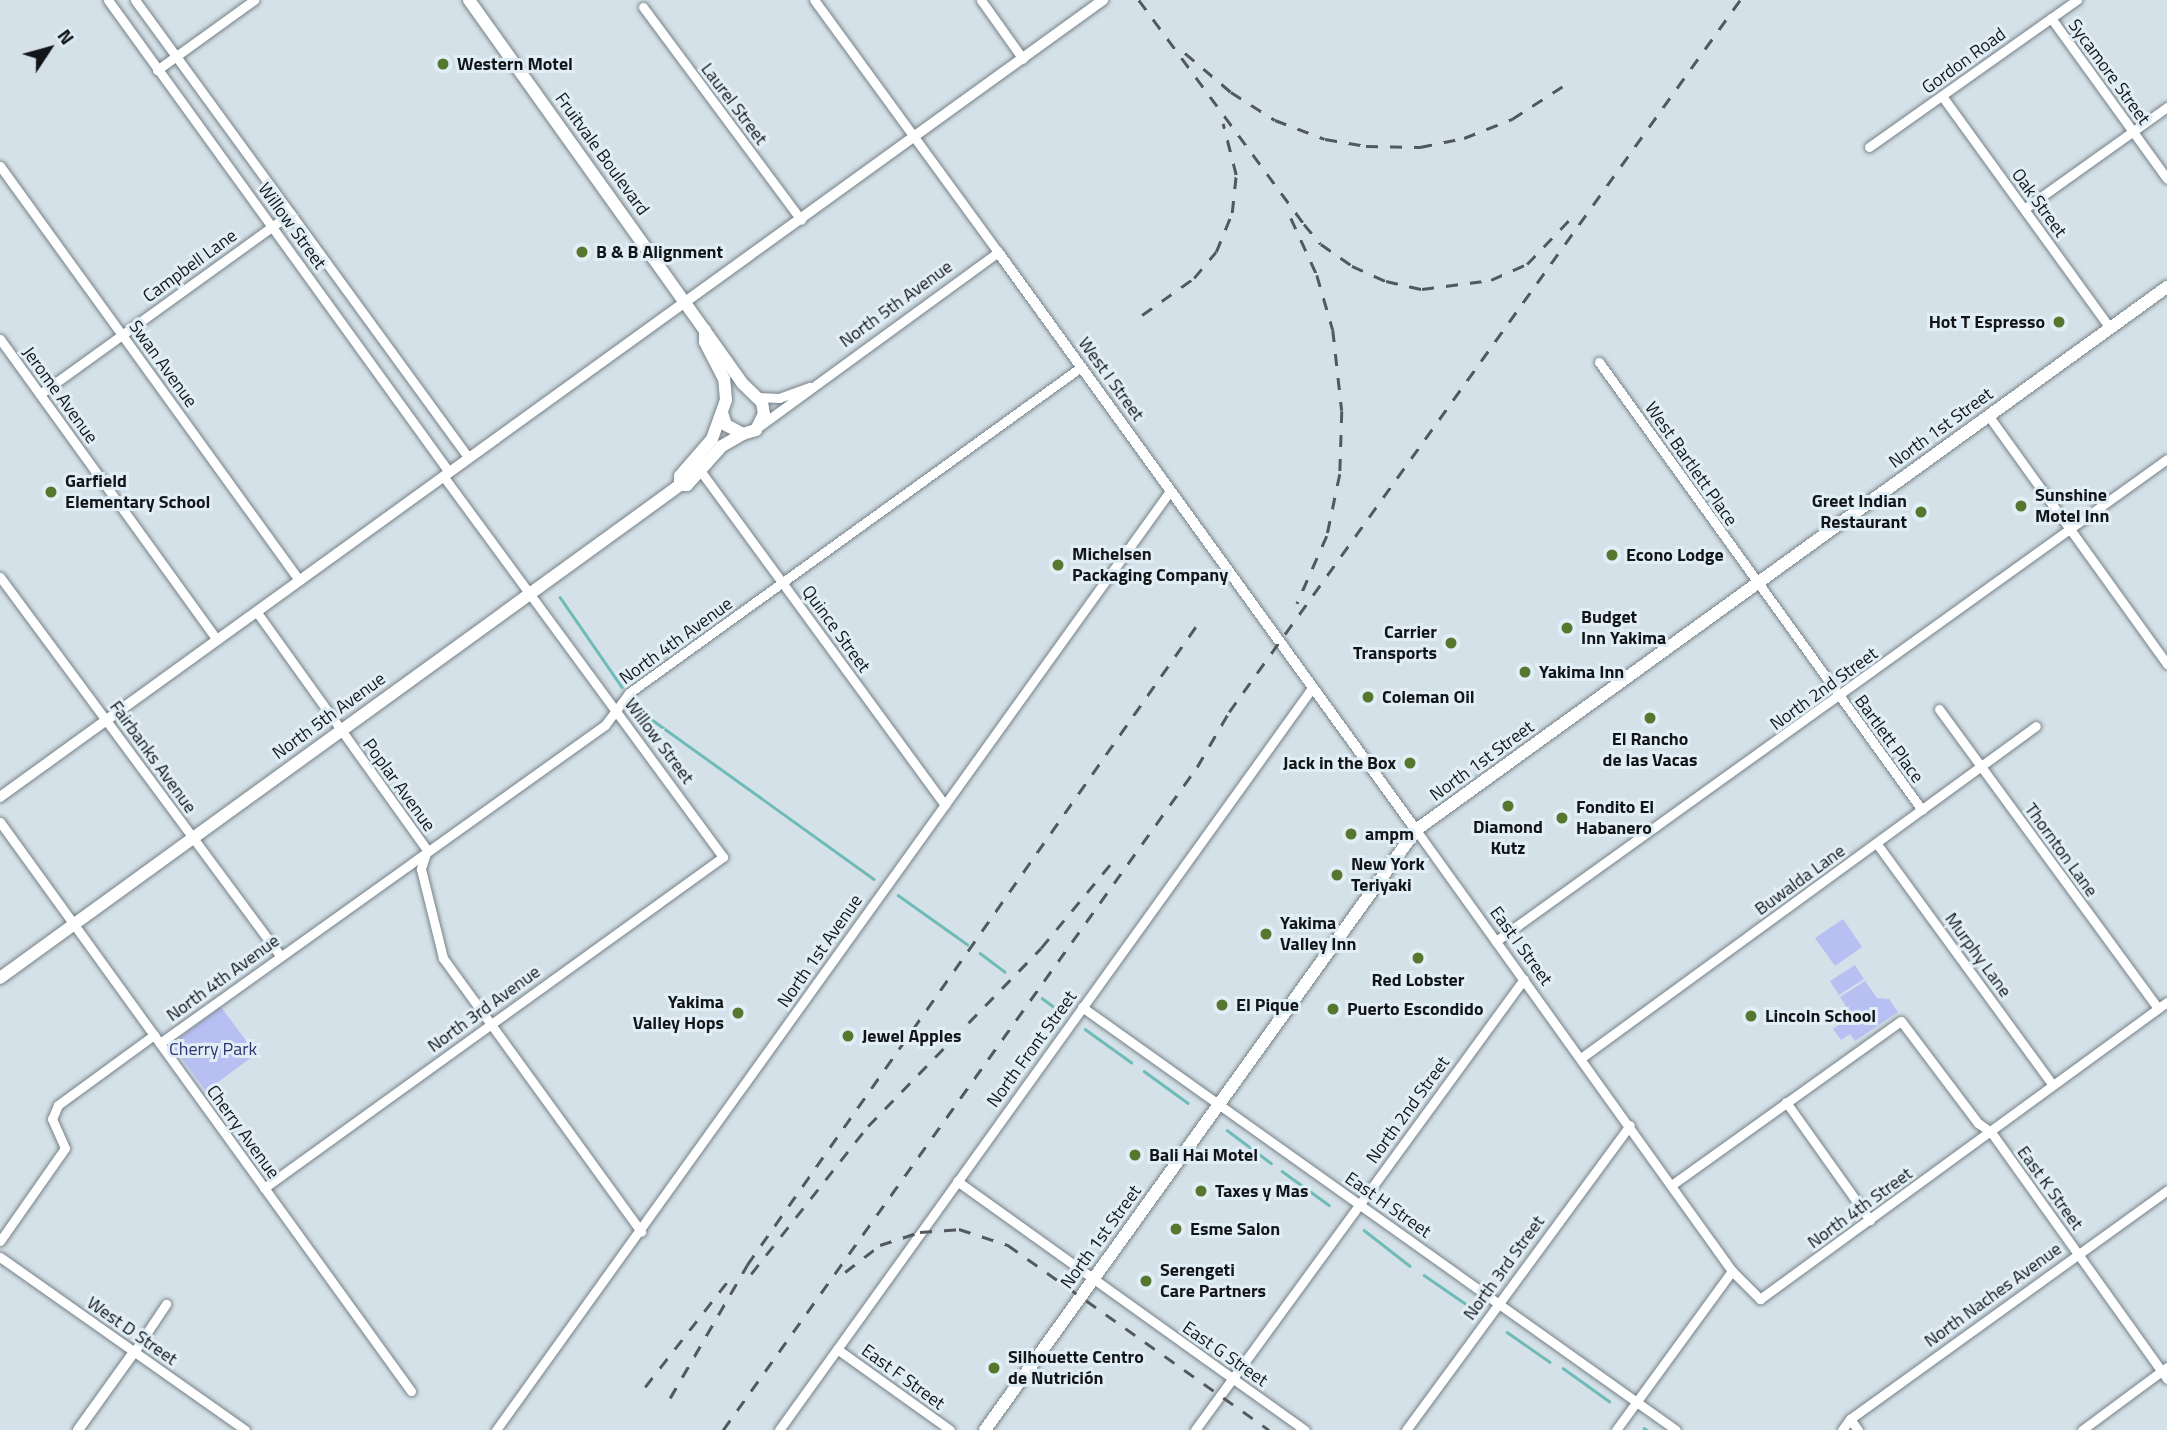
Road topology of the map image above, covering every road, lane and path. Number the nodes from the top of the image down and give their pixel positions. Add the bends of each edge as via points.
1 (108, 0) edge
2 (135, 0) edge
3 (254, 0) edge
4 (469, 0) edge
5 (814, 0) edge
6 (981, 0) edge
7 (1103, 0) edge
8 (2077, 0) edge
9 (643, 7) dead end
10 (2051, 18) junction
11 (177, 56) junction
12 (1023, 59) junction
13 (157, 70) junction
14 (1942, 96) junction
15 (2167, 107) edge
16 (2133, 131) junction
17 (914, 136) junction
18 (1869, 147) dead end
19 (0, 166) edge
20 (2167, 178) edge
21 (2024, 209) junction
22 (291, 213) junction
23 (801, 220) junction
24 (273, 226) junction
25 (998, 252) junction
26 (2167, 287) edge
27 (686, 303) junction
28 (2110, 328) junction
29 (705, 330) junction
30 (122, 335) junction
31 (0, 339) edge
32 (1599, 362) dead end
33 (1080, 367) junction
34 (815, 385) junction
35 (40, 394) junction
36 (753, 395) junction
37 (724, 407) junction
38 (1988, 415) junction
39 (761, 425) junction
40 (743, 434) junction
41 (468, 457) junction
42 (2167, 459) edge
43 (702, 472) junction
44 (446, 474) junction
45 (680, 485) junction
46 (1170, 491) junction
47 (2070, 528) junction
48 (0, 577) edge
49 (299, 580) junction
50 (782, 583) junction
51 (1756, 584) junction
52 (529, 595) junction
53 (256, 611) junction
54 (217, 640) junction
55 (1279, 643) joint
56 (2167, 664) edge
57 (1312, 688) junction
58 (1840, 697) junction
59 (1939, 709) dead end
60 (616, 710) junction
61 (107, 720) junction
62 (2036, 726) dead end
63 (339, 730) junction
64 (1980, 767) junction
65 (0, 797) edge
66 (945, 805) junction
67 (1922, 810) junction
68 (0, 822) edge
69 (1416, 830) junction
70 (193, 837) junction
71 (1877, 844) junction
72 (427, 850) junction
73 (723, 857) joint
74 (74, 924) junction
75 (1496, 941) junction
76 (280, 956) junction
77 (0, 978) edge
78 (1524, 979) junction
79 (2167, 1002) edge
80 (1082, 1007) junction
81 (2158, 1008) junction
82 (492, 1024) junction
83 (157, 1039) junction
84 (1581, 1058) junction
85 (2053, 1085) junction
86 (1786, 1102) junction
87 (1218, 1104) junction
88 (1630, 1125) junction
89 (1991, 1132) junction
90 (957, 1181) junction
91 (1673, 1184) junction
92 (264, 1188) junction
93 (2167, 1191) edge
94 (1359, 1203) junction
95 (1870, 1220) junction
96 (641, 1232) junction
97 (0, 1241) edge
98 (2078, 1252) junction
99 (0, 1257) edge
100 (1731, 1272) junction
101 (1092, 1280) junction
102 (1498, 1303) junction
103 (166, 1304) dead end
104 (837, 1349) junction
105 (134, 1352) junction
106 (2165, 1373) edge
107 (1231, 1378) junction
108 (411, 1391) dead end
109 (1637, 1401) junction
110 (1850, 1419) junction
111 (78, 1430) edge
112 (245, 1430) edge
113 (496, 1430) edge
114 (779, 1430) edge
115 (950, 1430) edge
116 (985, 1430) edge
117 (1195, 1430) edge
118 (1305, 1430) edge
119 (1406, 1430) edge
120 (1616, 1430) edge
121 (1676, 1430) edge
122 (1842, 1430) edge
123 (1858, 1430) edge
124 (2082, 1430) edge

1 - 13 street, Willow Street
2 - 11 street, Willow Street
3 - 11 street
4 - 27 main road, Fruitvale Boulevard
5 - 17 street, West I Street
6 - 12 street
7 - 12 street
8 - 10 street, Gordon Road
9 - 23 street, Laurel Street
10 - 14 street, Gordon Road
10 - 16 street, Sycamore Street
11 - 13 street
11 - 22 street, Willow Street
12 - 17 street
13 - 24 street, Willow Street
14 - 18 street, Gordon Road
14 - 21 street, Oak Street
15 - 16 street
16 - 20 street, Sycamore Street
16 - 21 street
17 - 23 street
17 - 25 street, West I Street
19 - 30 street, Swan Avenue
21 - 28 street, Oak Street
22 - 24 street, Campbell Lane
22 - 41 street, Willow Street
23 - 27 street
24 - 30 street, Campbell Lane
24 - 44 street, Willow Street
25 - 33 street, West I Street
25 - 34 street, North 5th Avenue
26 - 28 main road, North 1st Street
27 - 29 main road, Fruitvale Boulevard
27 - 41 street
28 - 38 main road, North 1st Street
29 - 36 main road, Fruitvale Boulevard
29 - 37 main road, Fruitvale Boulevard via 705,342 724,379
30 - 35 street, Campbell Lane
30 - 49 street, Swan Avenue
31 - 35 street, Jerome Avenue
32 - 51 street, West Bartlett Place
33 - 46 street, West I Street
33 - 50 street, North 4th Avenue
34 - 36 street, North 5th Avenue via 779,398
34 - 39 street, North 5th Avenue
35 - 54 street, Jerome Avenue
36 - 37 main road via 736,392
36 - 39 main road, Fruitvale Boulevard via 764,408
37 - 40 main road via 726,425
37 - 45 main road, North 5th Avenue via 712,439 680,476
38 - 47 street
38 - 51 main road, North 1st Street
39 - 40 main road
40 - 43 main road, North 5th Avenue via 722,446
41 - 44 street
42 - 47 street, North 2nd Street
43 - 45 main road, North 5th Avenue via 687,485
43 - 50 street, Quince Street
44 - 49 street
44 - 52 street, Willow Street
45 - 52 main road, North 5th Avenue
46 - 55 street, West I Street
46 - 66 street, North 1st Avenue
47 - 56 street
47 - 58 street, North 2nd Street
48 - 61 street, Fairbanks Avenue
49 - 53 street
50 - 60 street, North 4th Avenue via 629,694
50 - 66 street, Quince Street
51 - 58 street, Bartlett Place
51 - 69 main road, North 1st Street
52 - 60 street, Willow Street
52 - 63 main road, North 5th Avenue
53 - 54 street
53 - 63 street, Poplar Avenue
54 - 61 street
55 - 57 street, East I Street
57 - 69 street, East I Street
57 - 80 street, North Front Street
58 - 67 street, Bartlett Place
58 - 75 street, North 2nd Street
59 - 64 street, Thornton Lane
60 - 72 street, North 4th Avenue via 605,725
60 - 73 street, Willow Street
61 - 65 street
61 - 70 street, Fairbanks Avenue
62 - 64 street, Buwalda Lane
63 - 70 main road, North 5th Avenue
63 - 72 street, Poplar Avenue
64 - 67 street, Buwalda Lane
64 - 81 street, Thornton Lane
66 - 96 street, North 1st Avenue
67 - 71 street, Buwalda Lane
68 - 74 street, Cherry Avenue
69 - 75 street, East I Street
69 - 87 main road, North 1st Street
70 - 74 main road, North 5th Avenue
70 - 76 street, Fairbanks Avenue
71 - 84 street, Buwalda Lane
71 - 85 street, Murphy Lane
72 - 76 street, North 4th Avenue
72 - 82 street, Poplar Avenue via 421,869 443,957
73 - 82 street, North 3rd Avenue
74 - 77 main road, North 5th Avenue
74 - 83 street, Cherry Avenue
75 - 78 street, East I Street
76 - 83 street, North 4th Avenue
78 - 84 street, East I Street
78 - 94 street, North 2nd Street
79 - 81 street, North 4th Street
80 - 87 street, East H Street
80 - 90 street, North Front Street
81 - 85 street, North 4th Street
82 - 92 street, North 3rd Avenue
82 - 96 street, Poplar Avenue
83 - 92 street, Cherry Avenue
83 - 97 street, North 4th Avenue via 58,1105 52,1119 65,1148
84 - 88 street, East I Street
85 - 89 street, North 4th Street
86 - 89 street, East K Street via 1901,1021 1978,1123
86 - 91 street
86 - 95 street
87 - 94 street, East H Street
87 - 101 main road, North 1st Street
88 - 91 street, East I Street
88 - 102 street, North 3rd Street
89 - 95 street, North 4th Street
89 - 98 street, East K Street
90 - 101 street, East G Street
90 - 104 street, North Front Street
91 - 100 street, East I Street
92 - 108 street, Cherry Avenue
93 - 98 street, North Naches Avenue
94 - 102 street, East H Street
94 - 107 street, North 2nd Street
95 - 100 street, North 4th Street via 1760,1299
96 - 113 street, North 1st Avenue
98 - 106 street, East K Street
98 - 110 street, North Naches Avenue
99 - 105 street, West D Street
100 - 109 street
101 - 107 street, East G Street
101 - 116 main road, North 1st Street
102 - 109 street, East H Street
102 - 119 street, North 3rd Street
103 - 105 street
104 - 114 street, North Front Street
104 - 115 street, East F Street
105 - 111 street
105 - 112 street, West D Street
106 - 124 street
107 - 117 street, North 2nd Street
107 - 118 street, East G Street
109 - 120 street
109 - 121 street, East H Street
110 - 122 street, North Naches Avenue
110 - 123 street

